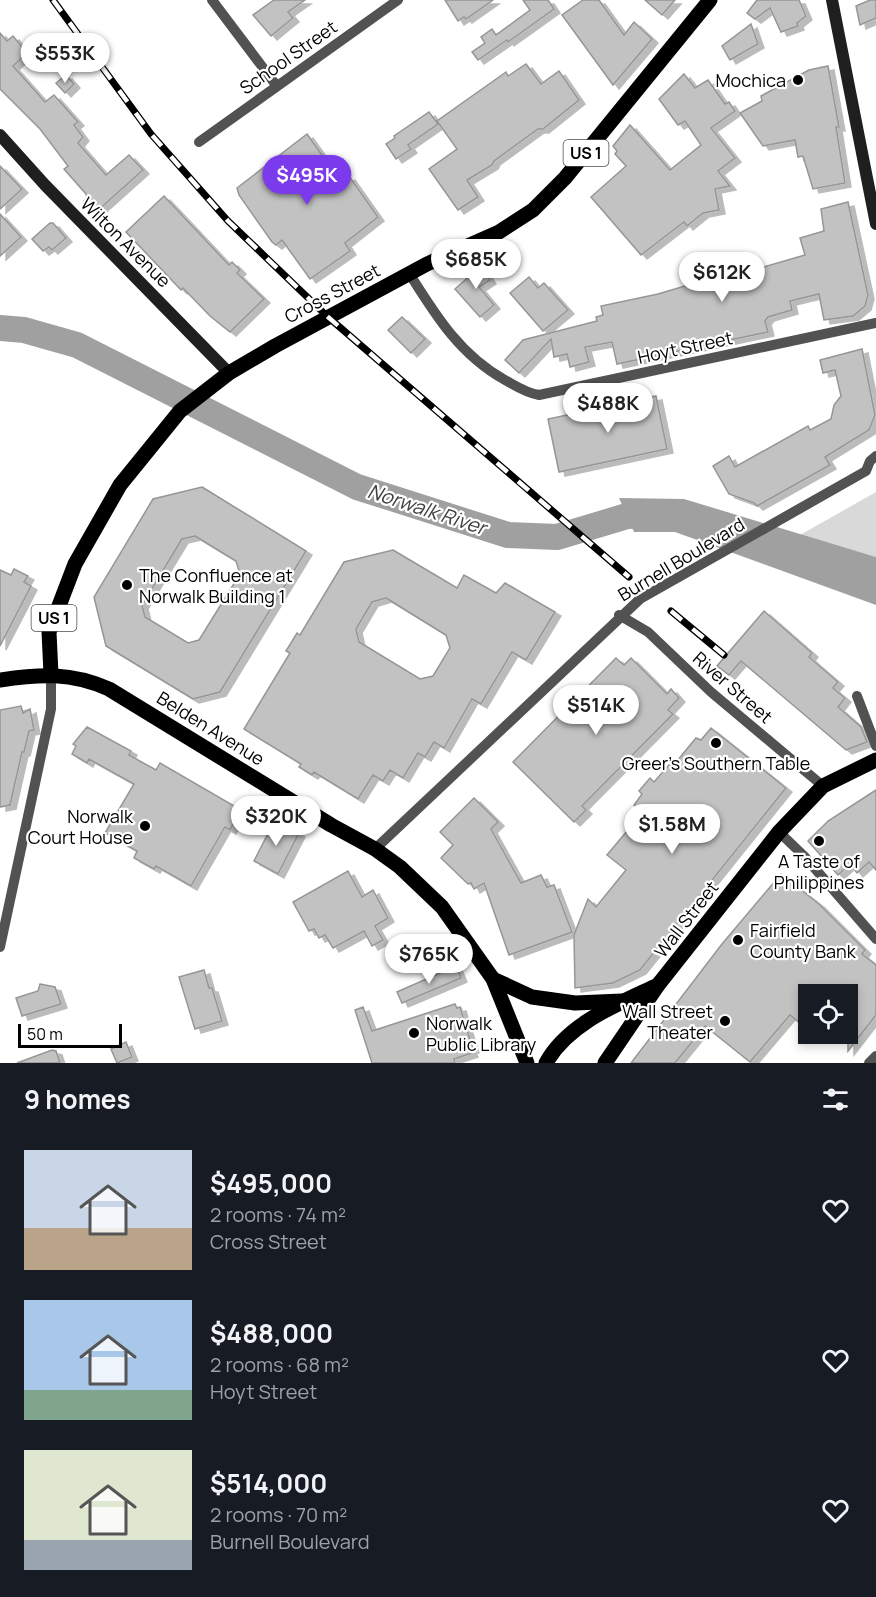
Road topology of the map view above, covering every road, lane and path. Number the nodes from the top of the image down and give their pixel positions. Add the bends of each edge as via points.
1 (212, 0) edge
2 (398, 0) edge
3 (710, 0) edge
4 (832, 0) edge
5 (276, 85) junction
6 (0, 135) edge
7 (199, 142) dead end
8 (876, 224) edge
9 (409, 273) junction
10 (876, 323) edge
11 (229, 373) junction
12 (876, 456) edge
13 (871, 472) edge
14 (620, 615) junction
15 (51, 674) junction
16 (0, 680) edge
17 (857, 696) dead end
18 (876, 746) edge
19 (876, 760) edge
20 (823, 786) junction
21 (778, 832) junction
22 (375, 849) junction
23 (876, 939) edge
24 (0, 947) edge
25 (493, 979) junction
26 (658, 985) junction
27 (625, 1001) junction
28 (876, 1056) edge
29 (527, 1063) edge
30 (546, 1063) edge
31 (605, 1063) edge
32 (869, 1063) edge

1 - 5 street
2 - 5 street, School Street
3 - 9 main road, Cross Street / US 1 via 544,200 499,232
4 - 8 main road
5 - 7 street, School Street
6 - 11 main road, Wilton Avenue
9 - 10 street, Hoyt Street via 457,344 493,374 539,395
9 - 11 main road, Cross Street / US 1
11 - 15 main road, Cross Street / US 1 via 180,411 120,485 75,564 49,632
12 - 13 street, Burnell Boulevard via 870,461
13 - 14 street, Burnell Boulevard via 640,599
14 - 20 street, River Street via 648,632 711,692
14 - 22 street, Burnell Boulevard
15 - 16 main road, Belden Avenue
15 - 22 main road, Belden Avenue via 81,678 121,695
15 - 24 street via 51,709
17 - 18 street
19 - 20 main road, Wall Street
20 - 21 main road, Wall Street
21 - 23 street
21 - 26 main road, Wall Street
22 - 25 main road, Belden Avenue via 400,867 442,908
25 - 27 main road, Wall Street via 532,997 575,1003
25 - 29 main road, Belden Avenue
26 - 27 main road, Wall Street
26 - 31 main road, Wall Street
27 - 30 main road, Wall Street via 574,1030 555,1047
28 - 32 street

